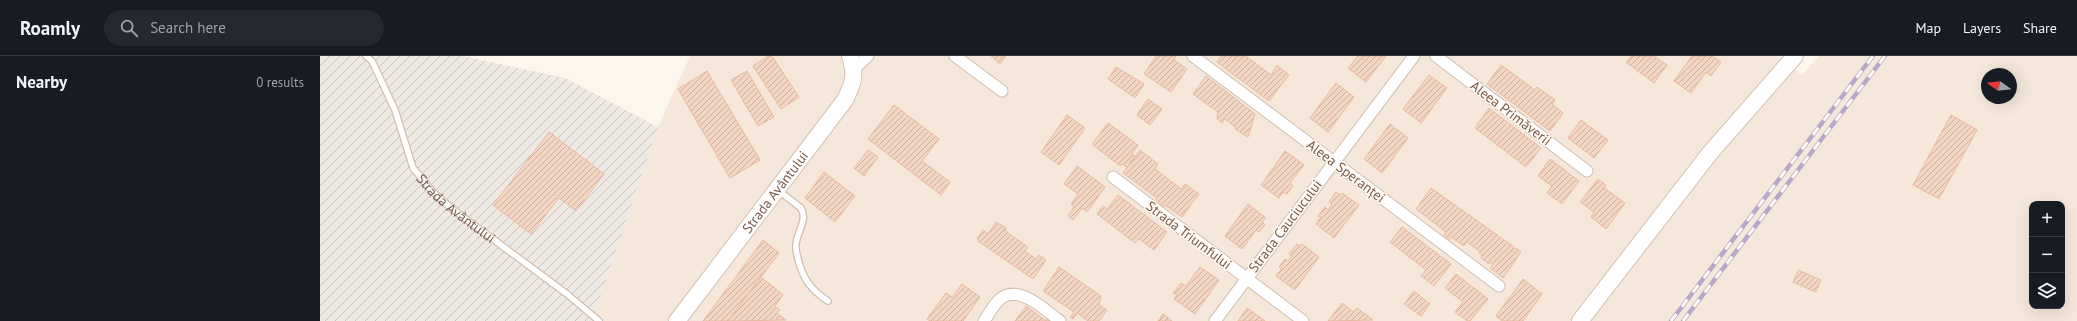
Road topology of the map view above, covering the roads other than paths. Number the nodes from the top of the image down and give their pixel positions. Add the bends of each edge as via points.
1 (366, 56) edge
2 (868, 56) edge
3 (955, 56) edge
4 (1193, 56) edge
5 (1414, 56) edge
6 (1436, 56) edge
7 (1795, 56) edge
8 (852, 63) edge
9 (1002, 91) dead end
10 (1334, 161) junction
11 (1587, 171) dead end
12 (1113, 177) dead end
13 (777, 190) junction
14 (1246, 278) junction
15 (1500, 286) dead end
16 (828, 301) dead end
17 (599, 321) edge
18 (677, 321) edge
19 (984, 321) edge
20 (1060, 321) edge
21 (1215, 321) edge
22 (1303, 321) edge
23 (1580, 321) edge

1 - 17 lane, Strada Avântului via 372,61 389,96 413,168 433,192
2 - 8 street
3 - 9 street
4 - 10 street, Aleea Speranței
5 - 10 street, Strada Cauciucului
6 - 11 street, Aleea Primăverii
7 - 23 main road via 1710,153
8 - 13 main road, Strada Avântului via 854,84 845,100
10 - 14 street, Strada Cauciucului
10 - 15 street, Aleea Speranței
12 - 14 street, Strada Triumfului
13 - 16 lane via 803,211 803,221 795,246 799,262 807,282 815,292
13 - 18 main road, Strada Avântului
14 - 21 street, Strada Cauciucului
14 - 22 street, Strada Triumfului
19 - 20 street via 1005,295 1021,296 1031,300

